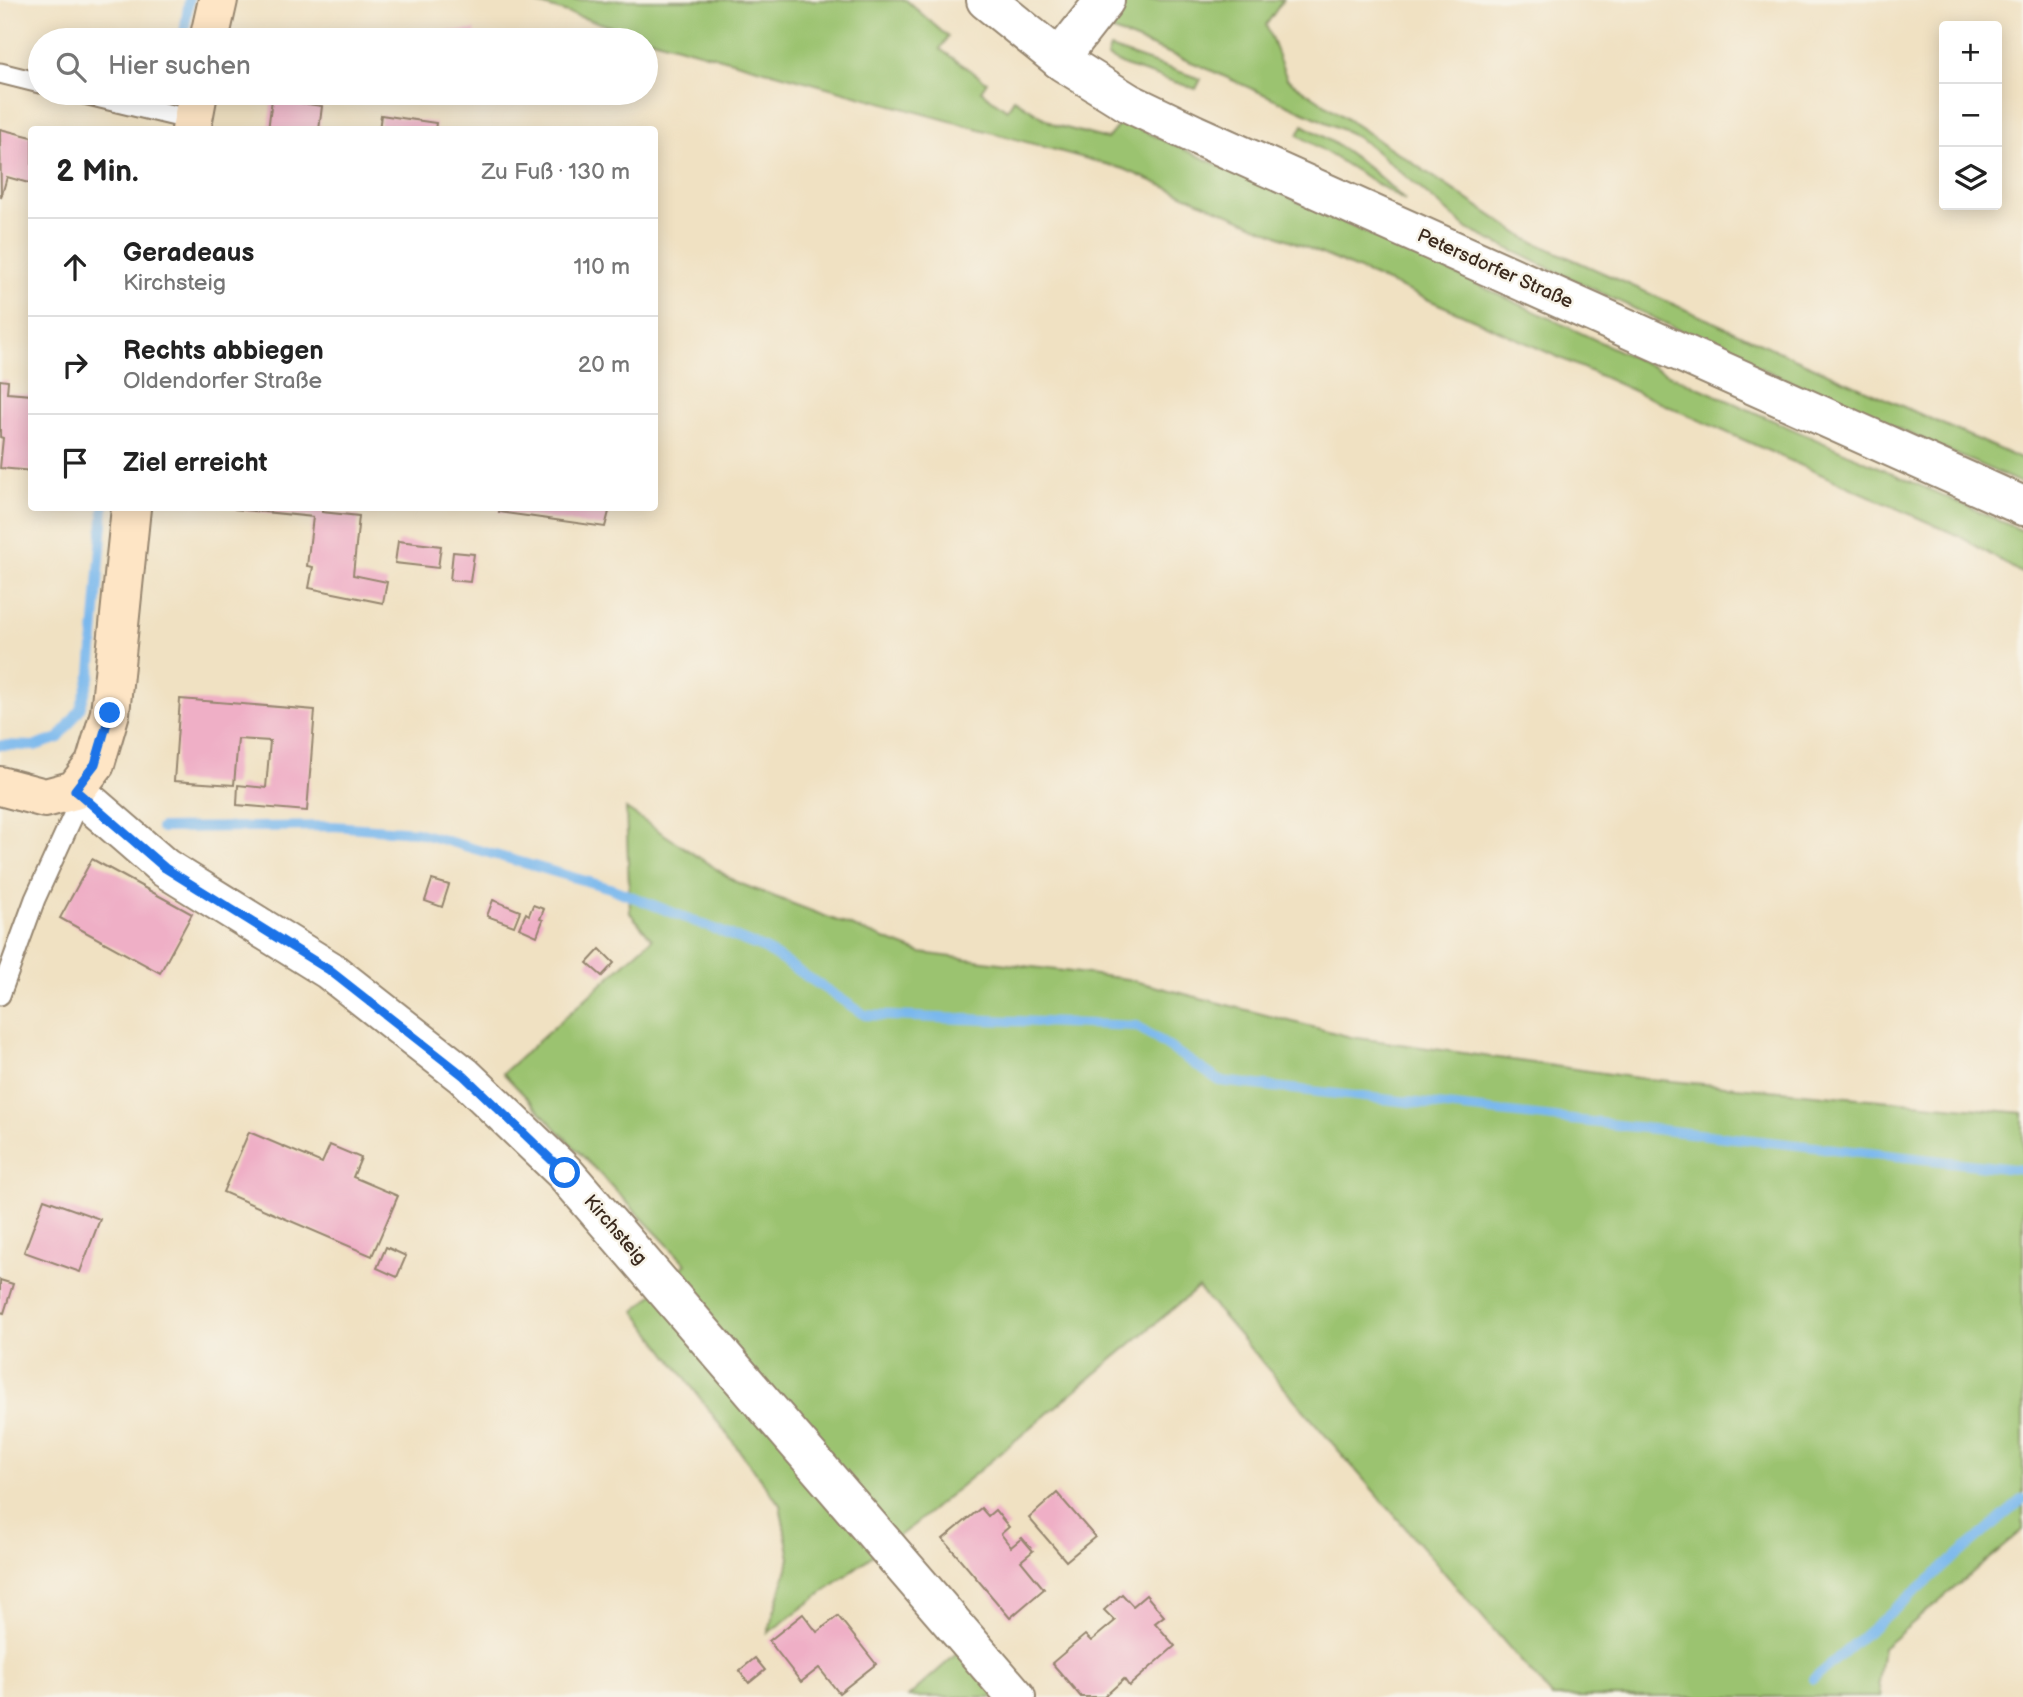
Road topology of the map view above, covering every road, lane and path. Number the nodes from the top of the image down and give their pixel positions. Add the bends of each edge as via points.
1 (218, 0) edge
2 (986, 0) edge
3 (1105, 0) edge
4 (212, 28) edge
5 (1059, 59) junction
6 (0, 73) edge
7 (28, 80) edge
8 (145, 105) edge
9 (194, 114) edge
10 (2023, 506) edge
11 (131, 511) edge
12 (0, 786) edge
13 (79, 793) junction
14 (0, 995) edge
15 (1016, 1697) edge

1 - 4 street
2 - 5 street, Petersdorfer Straße
3 - 5 street
5 - 10 street, Petersdorfer Straße via 1129,103 1194,134
6 - 7 lane
8 - 9 lane
11 - 13 street via 110,713 95,764
12 - 13 street via 45,798
13 - 14 lane
13 - 15 street, Kirchsteig via 165,868 339,978 464,1076 555,1163

